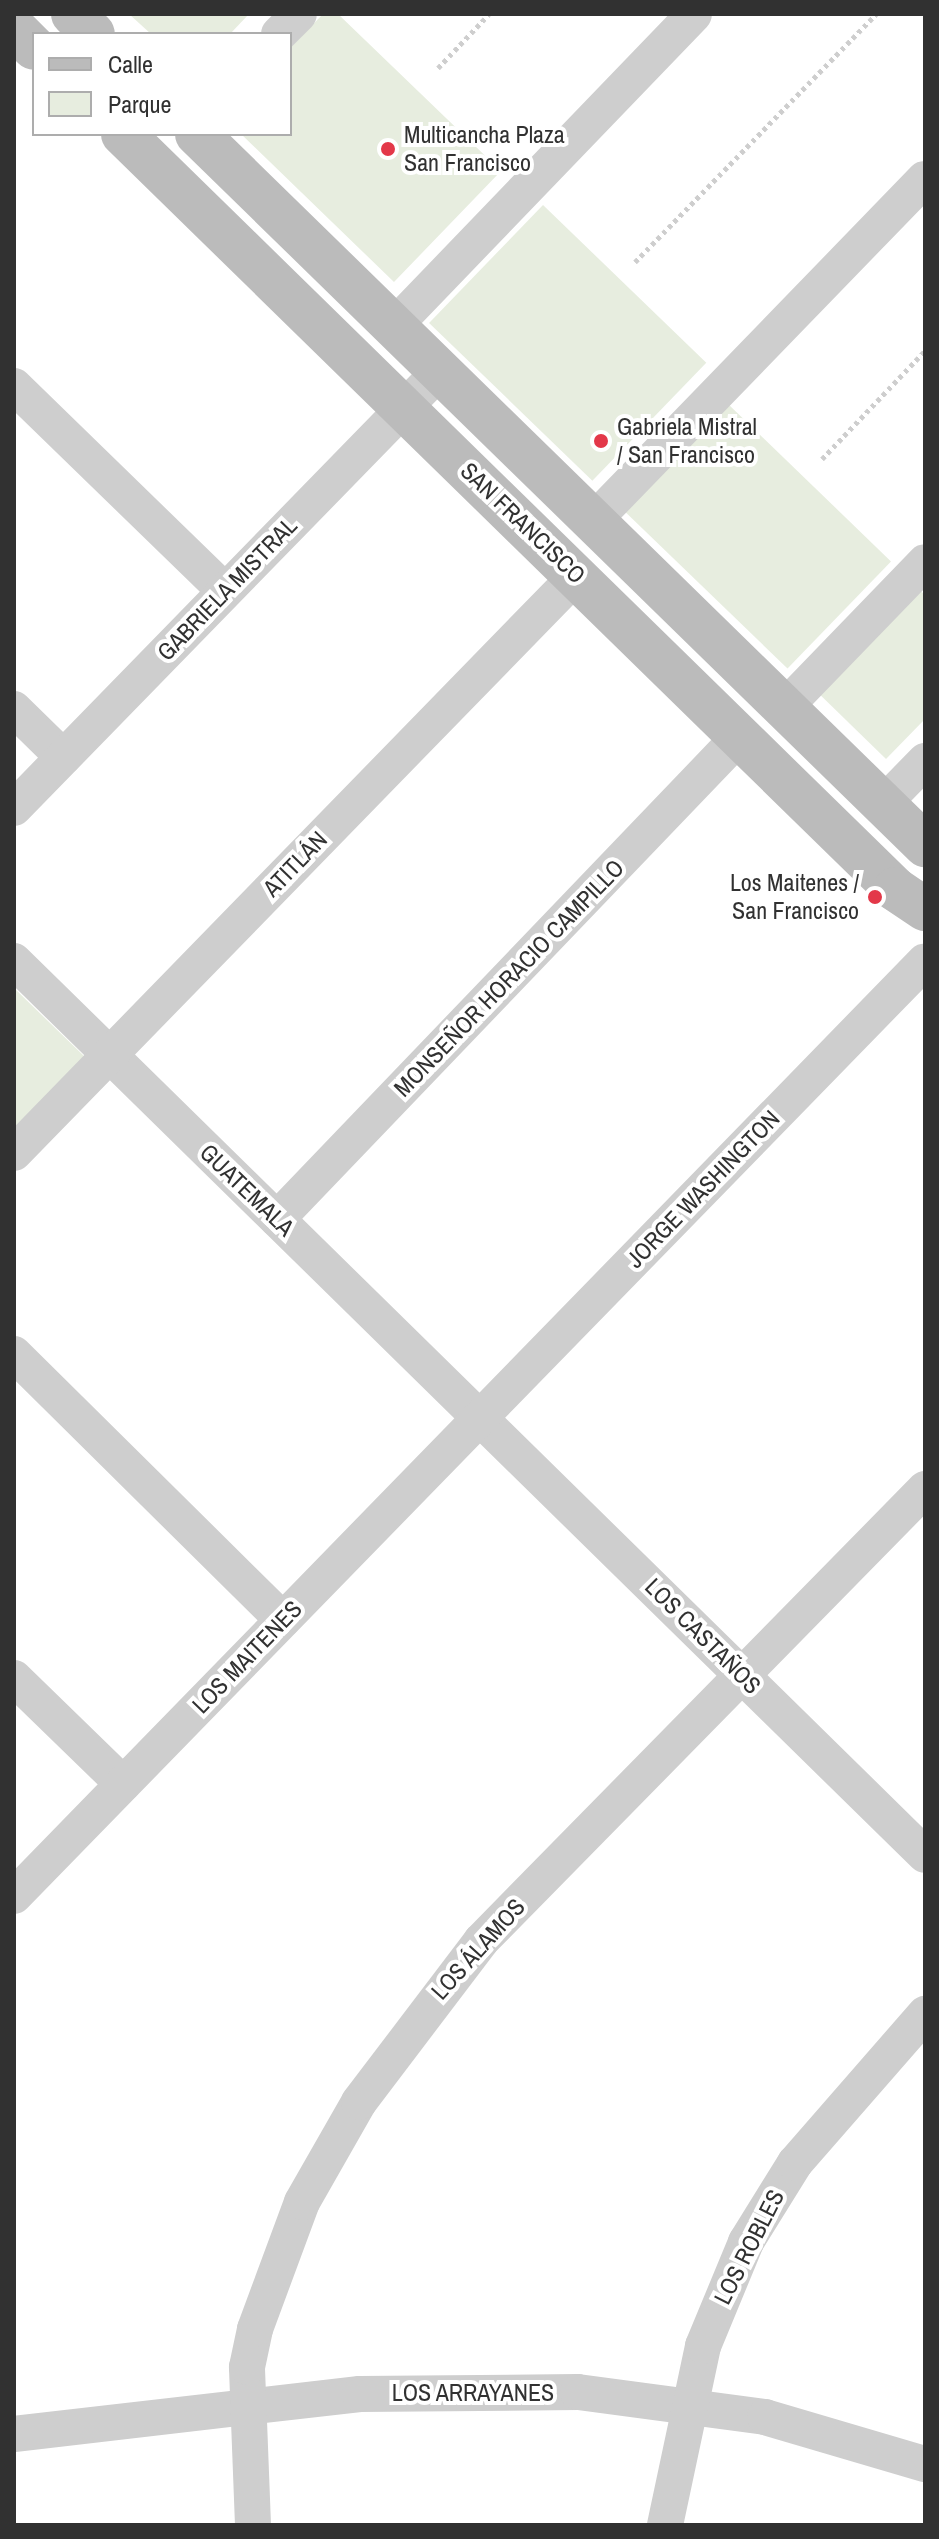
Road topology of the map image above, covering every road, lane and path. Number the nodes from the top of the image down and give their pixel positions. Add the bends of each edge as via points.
1 (73, 14) edge
2 (299, 14) edge
3 (489, 14) edge
4 (694, 14) edge
5 (876, 14) edge
6 (14, 28) edge
7 (91, 32) edge
8 (281, 32) edge
9 (32, 46) edge
10 (438, 68) dead end
11 (125, 136) edge
12 (199, 136) edge
13 (925, 179) edge
14 (635, 262) dead end
15 (395, 325) junction
16 (925, 351) edge
17 (441, 370) junction
18 (14, 386) edge
19 (405, 407) junction
20 (822, 459) dead end
21 (594, 520) junction
22 (925, 562) edge
23 (577, 575) junction
24 (225, 591) junction
25 (786, 706) junction
26 (14, 709) edge
27 (740, 736) junction
28 (63, 757) junction
29 (925, 761) edge
30 (884, 803) junction
31 (14, 808) edge
32 (925, 845) edge
33 (925, 909) edge
34 (14, 961) edge
35 (925, 961) edge
36 (110, 1055) junction
37 (14, 1153) edge
38 (277, 1219) junction
39 (14, 1354) edge
40 (480, 1417) junction
41 (925, 1489) edge
42 (283, 1620) junction
43 (742, 1675) junction
44 (14, 1678) edge
45 (123, 1784) junction
46 (925, 1855) edge
47 (14, 1896) edge
48 (925, 2014) edge
49 (689, 2402) junction
50 (248, 2403) junction
51 (14, 2434) edge
52 (925, 2464) edge
53 (253, 2525) edge
54 (665, 2525) edge

1 - 7 main road
2 - 8 street
3 - 10 path
4 - 15 street
5 - 14 path
6 - 9 main road
11 - 19 main road, SAN FRANCISCO
12 - 15 main road
13 - 21 street
15 - 17 main road
16 - 20 path
17 - 19 street, GABRIELA MISTRAL
17 - 21 main road
18 - 24 street
19 - 23 main road, SAN FRANCISCO
19 - 24 street, GABRIELA MISTRAL
21 - 25 main road
22 - 25 street
23 - 27 main road, SAN FRANCISCO
23 - 36 street, ATITLÁN
24 - 28 street, GABRIELA MISTRAL
25 - 30 main road
26 - 28 street
27 - 33 main road, SAN FRANCISCO via 895,889
27 - 38 street, MONSEÑOR HORACIO CAMPILLO
28 - 31 street, GABRIELA MISTRAL
29 - 30 street
30 - 32 main road
34 - 36 street, GUATEMALA
35 - 40 street, JORGE WASHINGTON
36 - 37 street, ATITLÁN
36 - 38 street, GUATEMALA
38 - 40 street, GUATEMALA
39 - 42 street
40 - 42 street, LOS MAITENES
40 - 43 street, LOS CASTAÑOS
41 - 43 street, LOS ÁLAMOS
42 - 45 street, LOS MAITENES
43 - 46 street, LOS CASTAÑOS
43 - 50 street, LOS ÁLAMOS via 481,1941 396,2046 324,2159 284,2246 255,2329
44 - 45 street
45 - 47 street, LOS MAITENES
48 - 49 street, LOS ROBLES via 825,2126 769,2202 722,2294
49 - 50 street, LOS ARRAYANES via 467,2391
49 - 52 street, LOS ARRAYANES via 825,2432
49 - 54 street, LOS ROBLES
50 - 51 street, LOS ARRAYANES
50 - 53 street, LOS ÁLAMOS

